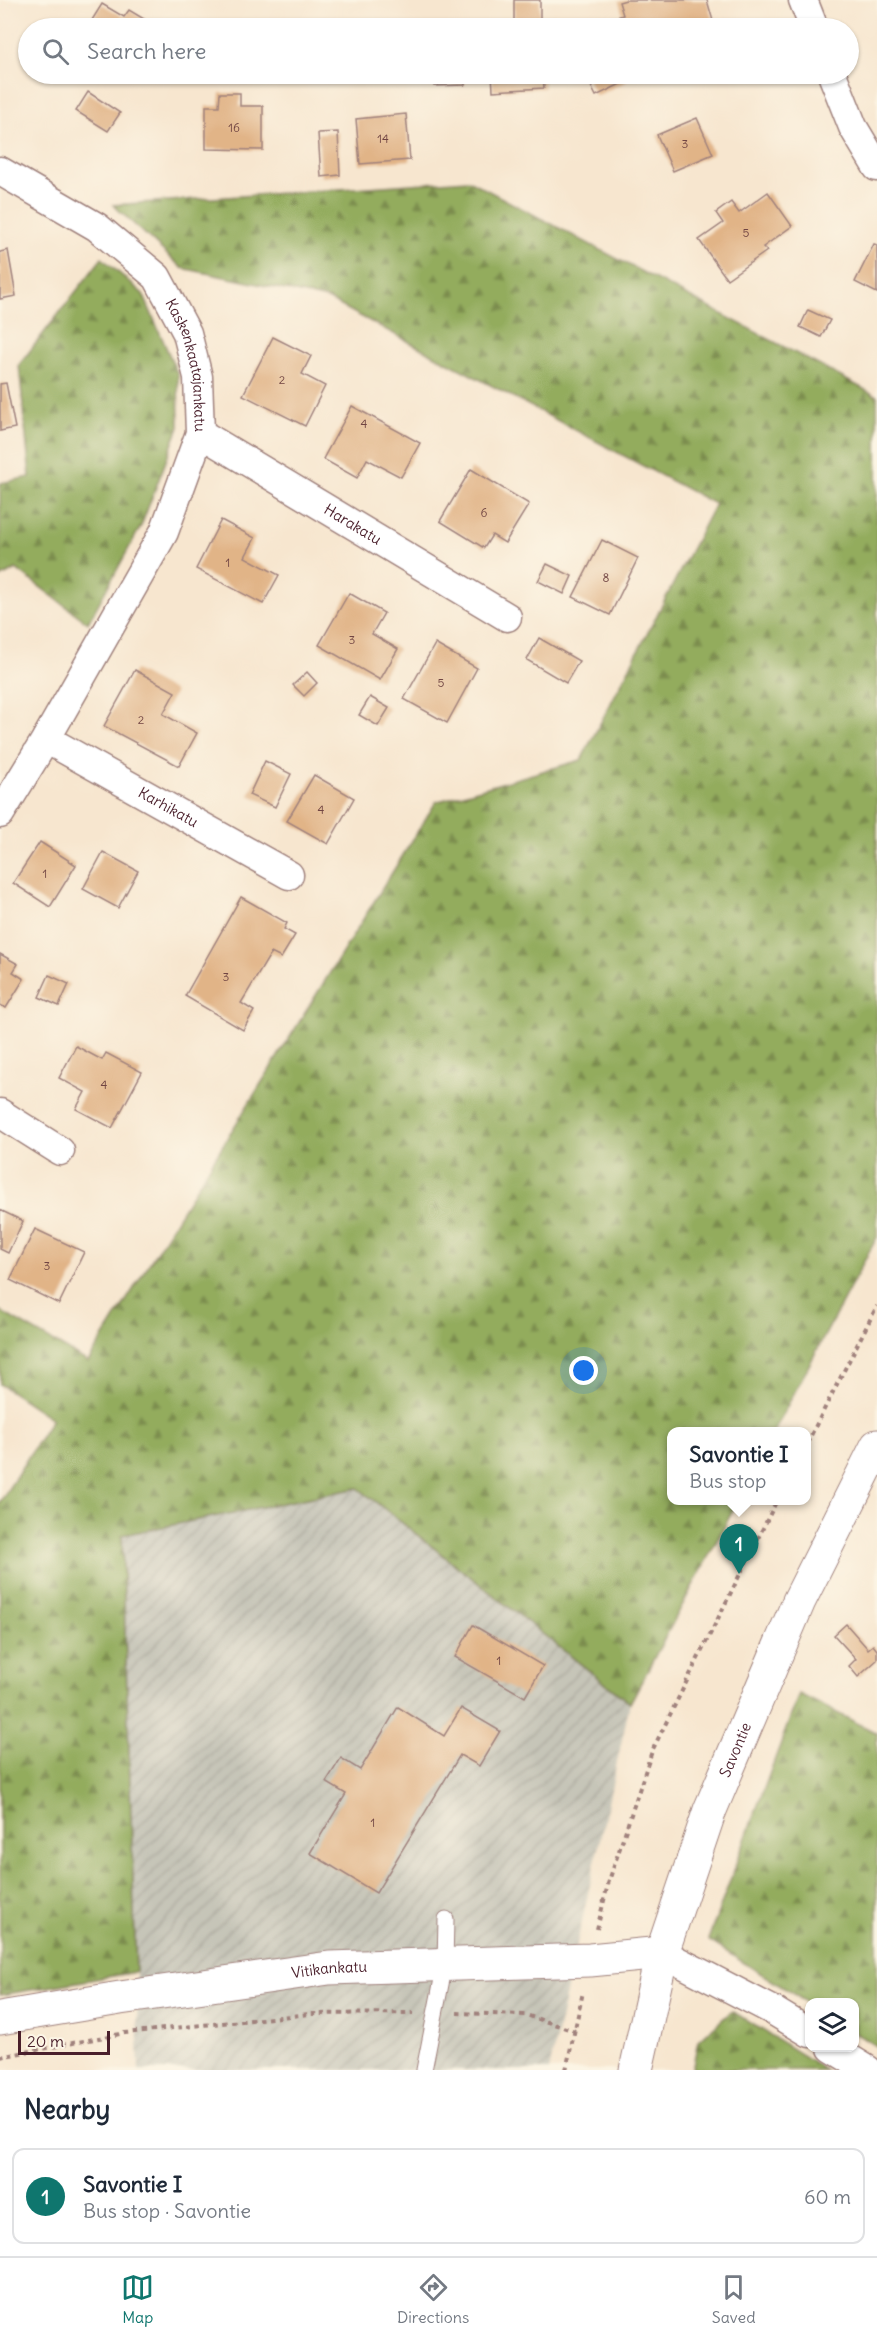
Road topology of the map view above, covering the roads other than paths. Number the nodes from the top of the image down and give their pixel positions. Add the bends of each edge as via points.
1 (803, 0) edge
2 (810, 18) edge
3 (836, 84) edge
4 (877, 167) edge
5 (0, 171) edge
6 (200, 433) junction
7 (507, 617) dead end
8 (46, 739) junction
9 (0, 814) edge
10 (289, 875) dead end
11 (0, 1113) edge
12 (60, 1151) dead end
13 (877, 1446) edge
14 (446, 1919) dead end
15 (662, 1953) junction
16 (445, 1964) junction
17 (0, 2018) edge
18 (805, 2030) edge
19 (839, 2052) edge
20 (424, 2070) edge
21 (636, 2070) edge
22 (868, 2070) edge

1 - 2 street
3 - 4 street via 853,127
5 - 6 street, Kaskenkaatajankatu via 97,227 157,277 187,333 198,377
6 - 7 street, Harakatu
6 - 8 street, Kaskenkaatajankatu via 164,532
8 - 9 street, Kaskenkaatajankatu
8 - 10 street, Karhikatu
11 - 12 street
13 - 15 street, Savontie via 799,1601 734,1750
14 - 16 lane
15 - 16 street, Vitikankatu via 590,1960
15 - 18 street
15 - 21 street, Savontie
16 - 17 street, Vitikankatu via 329,1968
16 - 20 lane
19 - 22 street

